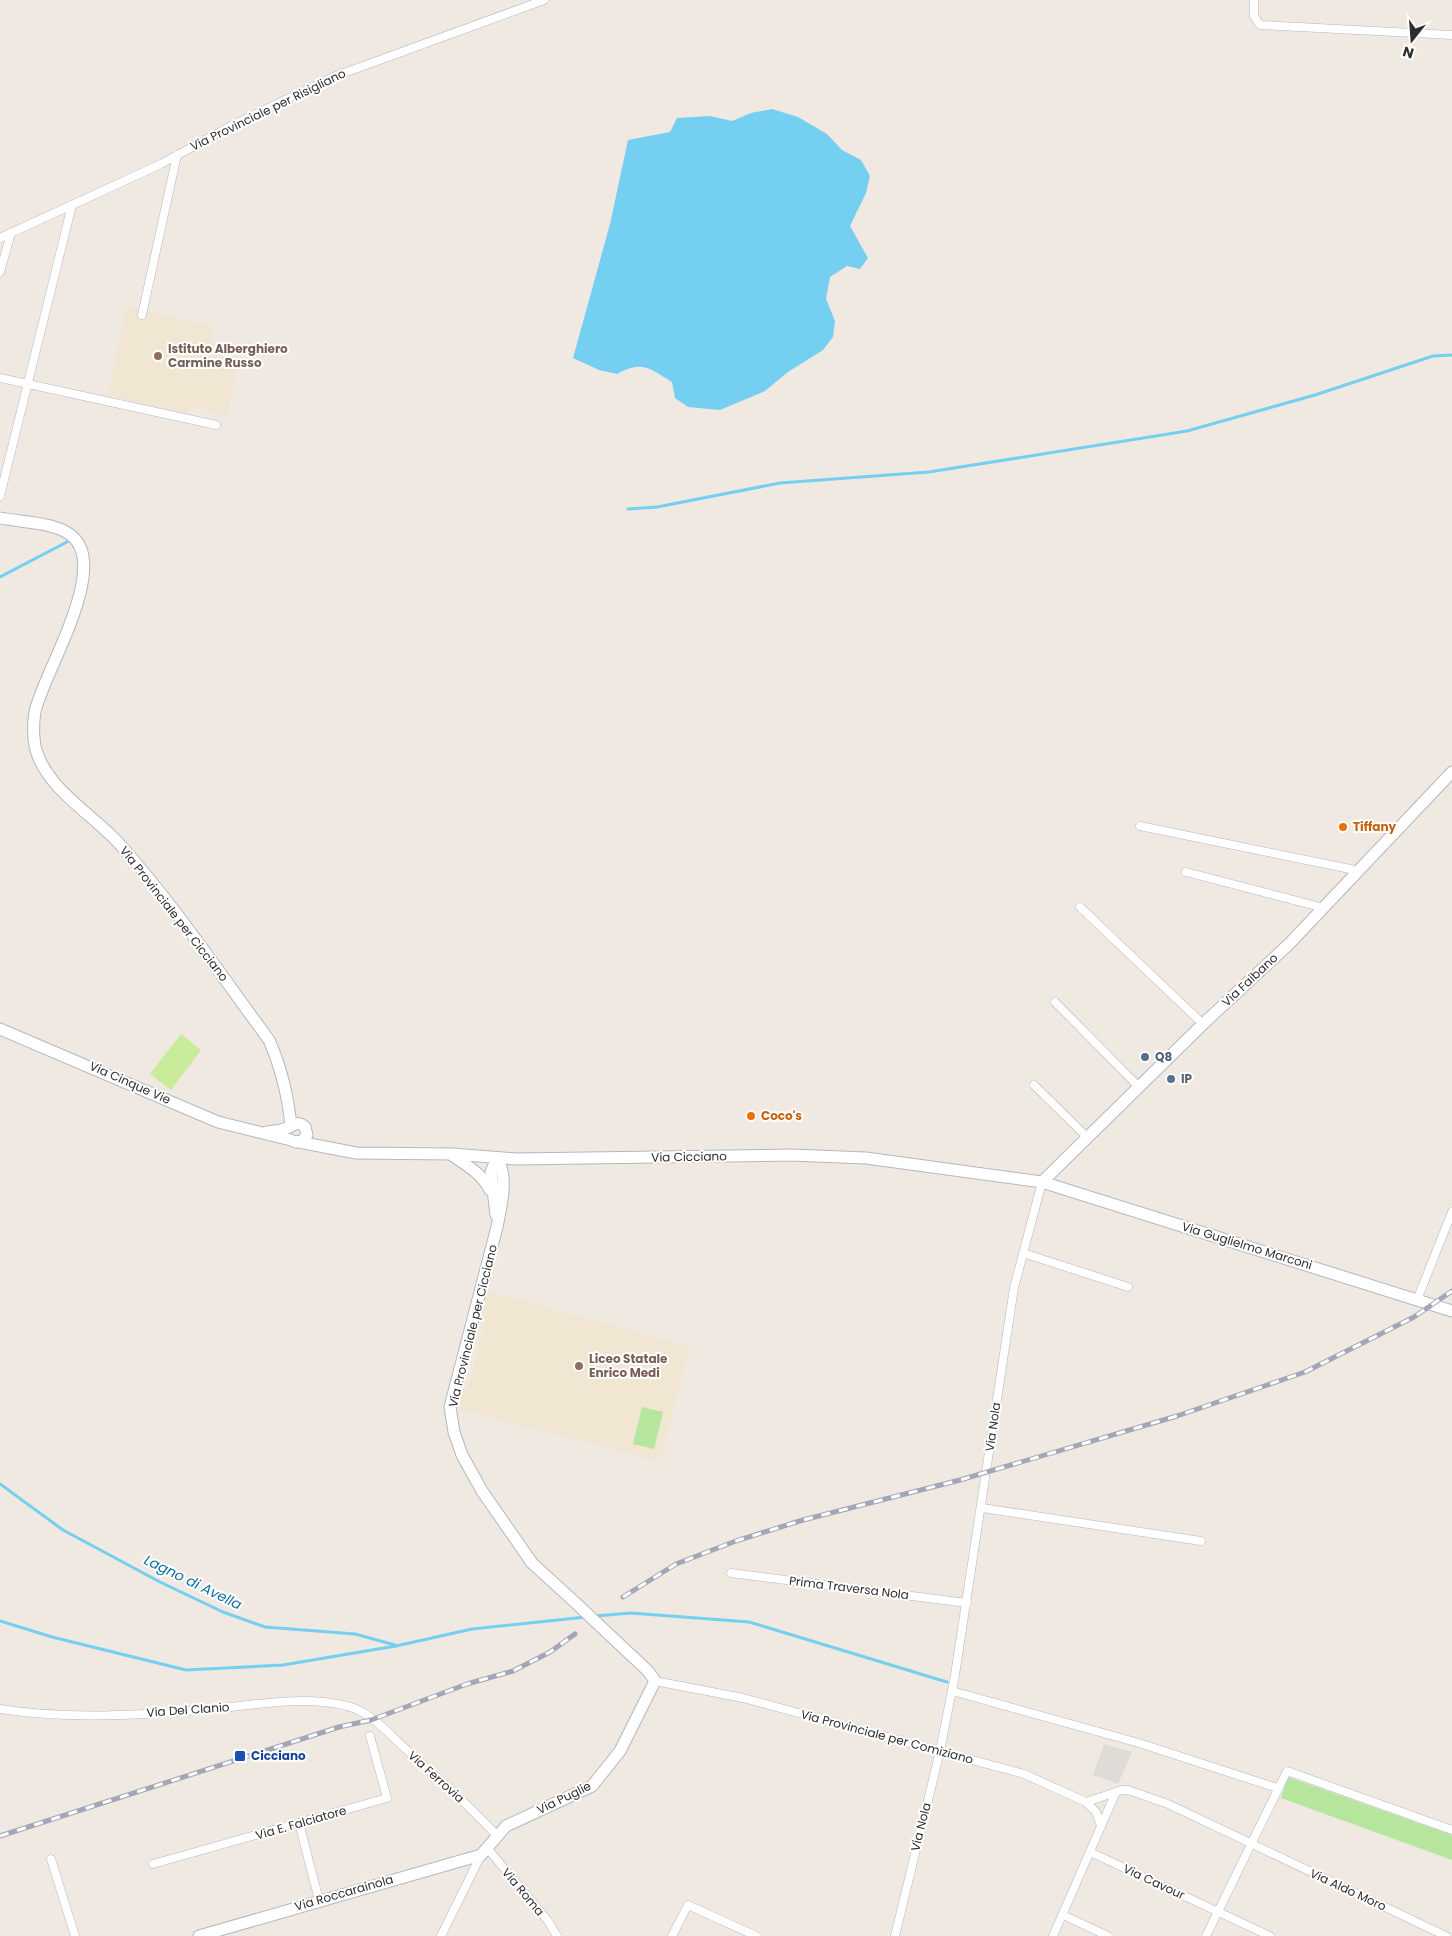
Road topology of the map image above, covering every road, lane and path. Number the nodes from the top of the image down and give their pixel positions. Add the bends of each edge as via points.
1 (544, 0) edge
2 (1254, 0) edge
3 (1452, 35) edge
4 (177, 155) junction
5 (72, 205) junction
6 (11, 233) junction
7 (0, 238) edge
8 (0, 272) edge
9 (142, 315) dead end
10 (0, 378) edge
11 (27, 384) junction
12 (216, 425) dead end
13 (0, 496) edge
14 (0, 518) edge
15 (1452, 772) edge
16 (1140, 826) dead end
17 (1360, 870) junction
18 (1186, 872) dead end
19 (1080, 907) dead end
20 (1324, 908) junction
21 (1056, 1002) dead end
22 (1203, 1024) junction
23 (0, 1029) edge
24 (1034, 1085) dead end
25 (1139, 1087) junction
26 (297, 1127) junction
27 (262, 1133) junction
28 (1087, 1138) junction
29 (295, 1141) junction
30 (335, 1149) junction
31 (452, 1154) junction
32 (497, 1158) junction
33 (516, 1159) junction
34 (1042, 1182) junction
35 (503, 1186) junction
36 (492, 1194) junction
37 (1452, 1212) edge
38 (497, 1227) junction
39 (1023, 1253) junction
40 (1128, 1287) dead end
41 (1417, 1300) junction
42 (1452, 1312) edge
43 (982, 1508) junction
44 (1201, 1541) dead end
45 (731, 1573) dead end
46 (967, 1603) junction
47 (655, 1681) junction
48 (953, 1690) junction
49 (0, 1709) edge
50 (371, 1720) joint
51 (370, 1736) dead end
52 (940, 1751) junction
53 (1277, 1788) junction
54 (1116, 1792) junction
55 (1086, 1802) junction
56 (299, 1823) junction
57 (1101, 1826) junction
58 (1452, 1830) edge
59 (498, 1837) junction
60 (1250, 1844) junction
61 (484, 1852) junction
62 (1090, 1852) junction
63 (51, 1859) dead end
64 (153, 1864) dead end
65 (320, 1900) junction
66 (1218, 1912) junction
67 (1062, 1915) junction
68 (76, 1936) edge
69 (199, 1936) edge
70 (441, 1936) edge
71 (558, 1936) edge
72 (672, 1936) edge
73 (756, 1936) edge
74 (894, 1936) edge
75 (1053, 1936) edge
76 (1108, 1936) edge
77 (1206, 1936) edge
78 (1270, 1936) edge
79 (1446, 1936) edge

1 - 4 street, Via Provinciale per Risigliano via 333,76
2 - 3 street via 1254,16 1260,25
4 - 5 street, Via Provinciale per Risigliano
4 - 9 street
5 - 6 street, Via Provinciale per Risigliano
5 - 11 street
6 - 7 street, Via Provinciale per Risigliano
6 - 8 street
10 - 11 street
11 - 12 street
11 - 13 street
14 - 26 street, Via Provinciale per Cicciano via 66,532 78,540 82,550 85,571 80,597 35,712 36,750 44,767 61,789 122,846 160,892 269,1040
15 - 17 street, Via Faibano
16 - 17 street
17 - 20 street, Via Faibano
18 - 20 street
19 - 22 street
20 - 22 street, Via Faibano
21 - 25 street
22 - 25 street, Via Faibano
23 - 27 street, Via Cinque Vie via 218,1122
24 - 28 street
25 - 28 street, Via Faibano
26 - 27 street, Via Cinque Vie
26 - 29 street via 288,1136
26 - 29 street via 306,1138
26 - 30 street, Via Cicciano
27 - 29 street, Via Cinque Vie
28 - 34 street, Via Faibano
29 - 30 street, Via Cicciano
30 - 31 street, Via Cicciano via 380,1154
31 - 32 street, Via Cicciano
31 - 36 street, Via Provinciale per Cicciano via 475,1170
32 - 33 street, Via Cicciano
32 - 35 street, Via Provinciale per Cicciano via 502,1169
32 - 36 street, Via Provinciale per Cicciano via 491,1172
33 - 34 street, Via Cicciano via 791,1155 866,1158
33 - 35 street, Via Provinciale per Cicciano
34 - 39 street, Via Nola
34 - 41 street, Via Guglielmo Marconi
35 - 38 street, Via Provinciale per Cicciano
36 - 38 street, Via Provinciale per Cicciano
37 - 41 street
38 - 47 street, Via Provinciale per Cicciano, bridge via 450,1407 462,1455 482,1491 532,1563
39 - 40 street
39 - 43 street, Via Nola via 1004,1344
41 - 42 street, Via Guglielmo Marconi
43 - 44 street
43 - 46 street, Via Nola
45 - 46 street, Prima Traversa Nola
46 - 48 street, Via Nola
47 - 52 street, Via Provinciale per Comiziano via 743,1698
47 - 59 street, Via Puglie via 620,1751 592,1786 516,1820 506,1826
48 - 52 street, Via Nola
48 - 53 street via 1139,1743
49 - 50 street, Via Del Clanio via 28,1713 113,1714 305,1701 347,1706
50 - 59 street, Via Ferrovia via 459,1796
51 - 56 street, Via E. Falciatore via 387,1798
52 - 55 street, Via Provinciale per Comiziano via 1024,1774
52 - 74 street, Via Nola
53 - 58 street via 1287,1771
53 - 60 street
54 - 55 street
54 - 57 street
54 - 60 street, Via Aldo Moro via 1128,1790 1168,1804
55 - 57 street via 1096,1812
56 - 64 street, Via E. Falciatore
56 - 65 street
57 - 62 street
59 - 61 street, Via Puglie
60 - 66 street
60 - 79 street, Via Aldo Moro
61 - 65 street, Via Roccarainola
61 - 70 street
61 - 71 street, Via Roma via 543,1915
62 - 66 street, Via Cavour
62 - 67 street
63 - 68 street
65 - 69 street, Via Roccarainola
66 - 77 street
66 - 78 street, Via Cavour
67 - 75 street
67 - 76 street
72 - 73 street via 688,1905

